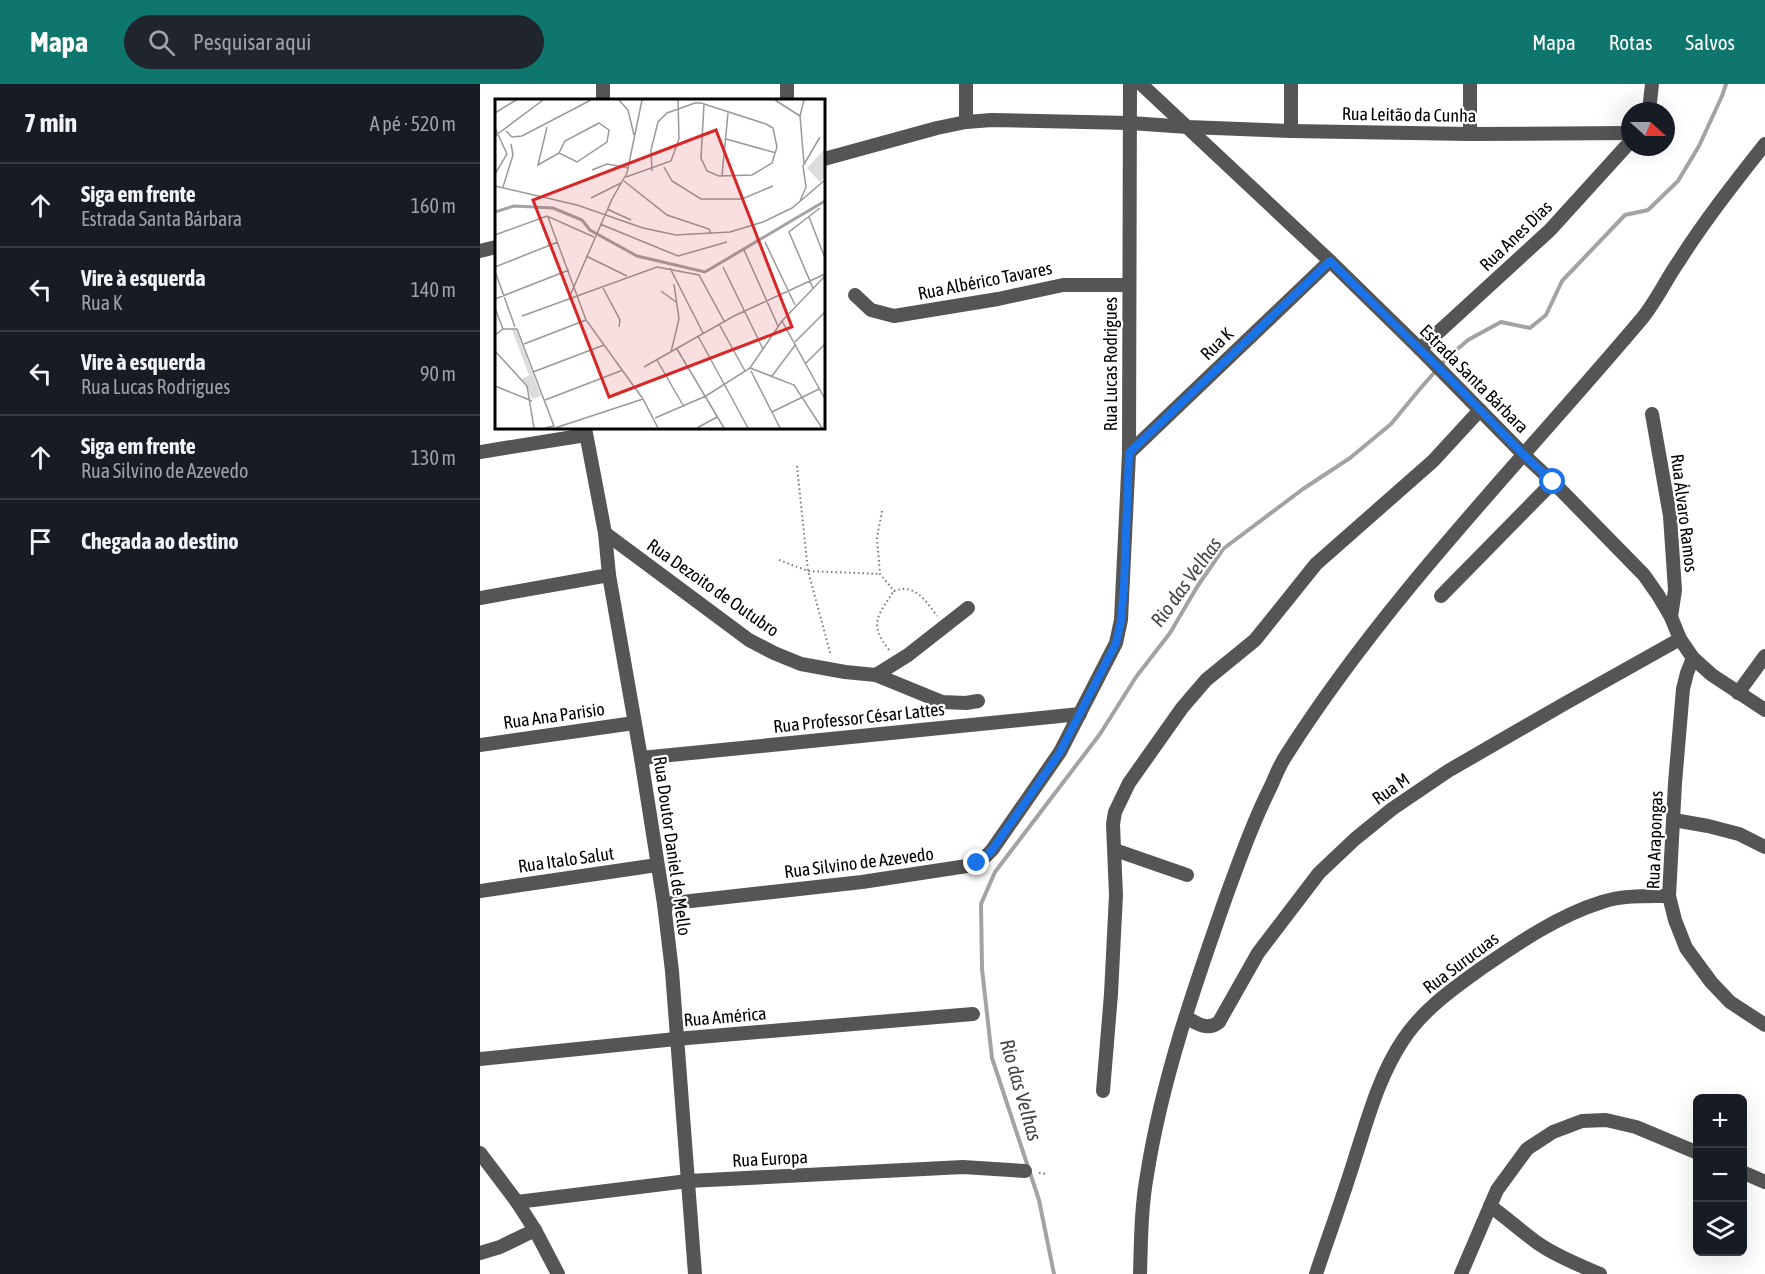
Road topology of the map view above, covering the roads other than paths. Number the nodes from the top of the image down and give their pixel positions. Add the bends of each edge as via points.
1 (966, 84) edge
2 (1130, 84) edge
3 (1141, 84) edge
4 (1291, 84) edge
5 (1470, 84) edge
6 (1652, 84) edge
7 (1650, 102) edge
8 (966, 122) junction
9 (1130, 123) junction
10 (1188, 127) junction
11 (1291, 131) junction
12 (1621, 133) edge
13 (1470, 134) junction
14 (1765, 144) edge
15 (1621, 152) edge
16 (825, 159) edge
17 (495, 247) edge
18 (480, 251) edge
19 (1330, 261) junction
20 (1129, 285) junction
21 (855, 295) dead end
22 (1423, 352) junction
23 (1480, 410) junction
24 (1652, 414) dead end
25 (586, 431) edge
26 (480, 452) edge
27 (1129, 453) junction
28 (1524, 455) junction
29 (1553, 482) junction
30 (605, 533) junction
31 (609, 574) junction
32 (1441, 596) dead end
33 (480, 598) edge
34 (968, 608) dead end
35 (1671, 617) junction
36 (1680, 639) junction
37 (1116, 643) joint
38 (1765, 656) edge
39 (1693, 658) junction
40 (876, 675) junction
41 (1738, 693) junction
42 (978, 701) dead end
43 (1765, 710) edge
44 (1080, 714) junction
45 (634, 723) junction
46 (480, 745) edge
47 (641, 758) junction
48 (1674, 820) junction
49 (1765, 847) edge
50 (1115, 850) junction
51 (657, 865) junction
52 (1187, 875) dead end
53 (480, 891) edge
54 (1670, 896) junction
55 (664, 904) junction
56 (973, 1014) dead end
57 (1186, 1017) junction
58 (1765, 1025) edge
59 (676, 1040) junction
60 (480, 1059) edge
61 (1103, 1091) dead end
62 (1693, 1151) edge
63 (480, 1153) edge
64 (1032, 1172) road end
65 (1747, 1174) edge
66 (688, 1181) junction
67 (1765, 1182) edge
68 (517, 1202) junction
69 (1490, 1206) junction
70 (536, 1230) junction
71 (480, 1253) edge
72 (558, 1274) edge
73 (695, 1274) edge
74 (1140, 1274) edge
75 (1316, 1274) edge
76 (1461, 1274) edge
77 (1600, 1274) edge

1 - 8 street
2 - 9 street, Rua Lucas Rodrigues
3 - 10 street, Estrada Santa Bárbara
4 - 11 street
5 - 13 street
6 - 7 street
8 - 9 street, Rua Leitão da Cunha
8 - 16 street, Rua Leitão da Cunha
9 - 10 street, Rua Leitão da Cunha
9 - 20 street, Rua Lucas Rodrigues
10 - 11 street, Rua Leitão da Cunha
10 - 19 street, Estrada Santa Bárbara
11 - 13 street, Rua Leitão da Cunha
12 - 13 street, Rua Leitão da Cunha
14 - 28 street via 1680,259 1643,318
15 - 22 street, Rua Anes Dias via 1550,230
17 - 18 street
19 - 22 street, Estrada Santa Bárbara
19 - 27 street, Rua K
20 - 21 street, Rua Albérico Tavares via 1063,285 894,316 871,310
20 - 27 street, Rua Lucas Rodrigues
22 - 23 street, Estrada Santa Bárbara
23 - 28 street, Estrada Santa Bárbara
23 - 50 street via 1433,461 1317,564 1255,639 1206,680 1188,701 1119,802 1113,824
24 - 35 street, Rua Álvaro Ramos via 1670,516 1675,590
25 - 26 street
25 - 30 street, Rua Doutor Daniel de Mello
27 - 37 street, Rua Lucas Rodrigues via 1124,586
28 - 29 street, Estrada Santa Bárbara
28 - 57 street via 1446,542 1365,642 1284,758 1254,819
29 - 32 street
29 - 35 street, Estrada Santa Bárbara via 1644,575
30 - 31 street, Rua Doutor Daniel de Mello
30 - 40 street, Rua Dezoito de Outubro via 749,640 801,664
31 - 33 street
31 - 45 street, Rua Doutor Daniel de Mello
34 - 40 street
35 - 36 street, Estrada Santa Bárbara
36 - 39 street, Estrada Santa Bárbara
36 - 57 street, Rua M via 1468,760 1392,809 1319,873 1258,953 1219,1022 1207,1027
37 - 44 street, Rua Silvino de Azevedo
38 - 41 street
39 - 41 street, Estrada Santa Bárbara
39 - 48 street, Rua Arapongas via 1683,689
40 - 42 street, Rua Dezoito de Outubro via 942,702
41 - 43 street, Estrada Santa Bárbara
44 - 47 street, Rua Professor César Lattes
44 - 55 street, Rua Silvino de Azevedo via 1060,752 992,850 977,863 862,882
45 - 46 street, Rua Ana Parisio
45 - 47 street, Rua Doutor Daniel de Mello
47 - 51 street, Rua Doutor Daniel de Mello
48 - 49 street via 1739,834
48 - 54 street, Rua Arapongas
50 - 52 street
50 - 61 street via 1112,994
51 - 53 street, Rua Italo Salut
51 - 55 street, Rua Doutor Daniel de Mello
54 - 58 street, Rua Arapongas via 1686,948 1711,982 1730,1002
54 - 75 street, Rua Surucuas via 1604,901 1570,914 1509,950 1420,1018 1403,1040 1380,1085
55 - 59 street, Rua Doutor Daniel de Mello
56 - 59 street, Rua América
57 - 74 street via 1146,1177
59 - 60 street, Rua América
59 - 66 street, Rua Doutor Daniel de Mello
62 - 69 street via 1636,1127 1606,1120 1582,1121 1553,1132 1527,1149
63 - 68 street
64 - 66 street, Rua Europa via 963,1167
65 - 67 street
66 - 68 street, Rua Europa
66 - 73 street, Rua Doutor Daniel de Mello
68 - 70 street
69 - 76 street
69 - 77 street via 1538,1243
70 - 71 street
70 - 72 street

